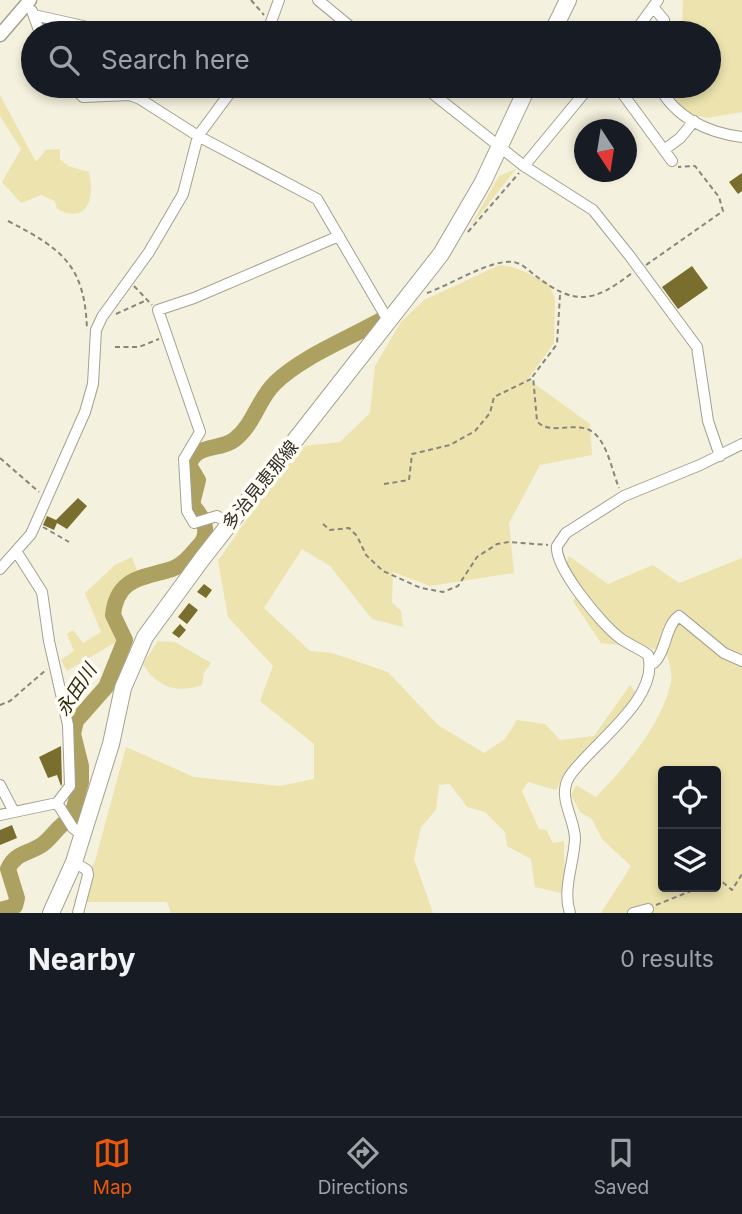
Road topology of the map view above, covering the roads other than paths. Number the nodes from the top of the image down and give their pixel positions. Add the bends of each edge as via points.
1 (279, 0) edge
2 (318, 0) edge
3 (568, 0) edge
4 (656, 2) edge
5 (31, 6) edge
6 (70, 21) edge
7 (272, 21) edge
8 (343, 21) edge
9 (558, 21) edge
10 (643, 21) edge
11 (664, 21) edge
12 (0, 35) edge
13 (140, 98) edge
14 (226, 98) edge
15 (438, 98) edge
16 (522, 98) edge
17 (580, 98) edge
18 (626, 98) edge
19 (668, 98) edge
20 (694, 121) junction
21 (198, 136) junction
22 (742, 137) edge
23 (499, 146) junction
24 (664, 150) junction
25 (672, 162) road end
26 (524, 166) junction
27 (339, 236) junction
28 (389, 322) junction
29 (742, 444) edge
30 (720, 456) junction
31 (229, 524) junction
32 (16, 551) junction
33 (0, 569) edge
34 (742, 661) edge
35 (650, 663) junction
36 (0, 785) edge
37 (57, 803) junction
38 (14, 812) junction
39 (0, 815) edge
40 (82, 835) junction
41 (74, 862) junction
42 (648, 909) road end
43 (51, 913) edge
44 (78, 913) edge
45 (570, 913) edge
46 (633, 913) edge

1 - 7 street
2 - 8 street
3 - 9 main road
4 - 10 street
4 - 11 street
5 - 6 street
5 - 12 street
13 - 21 street
14 - 21 street
15 - 23 street
16 - 23 main road, 多治見恵那線
17 - 26 street
18 - 24 street
19 - 20 street
20 - 22 street via 712,132
20 - 24 street
21 - 27 street via 317,199
21 - 32 street via 183,194 96,330 88,403 48,499
23 - 26 street
23 - 28 main road, 多治見恵那線 via 457,230
24 - 25 street
26 - 30 street via 593,210 697,346 708,421
27 - 28 street
27 - 31 street via 158,310 200,432 184,459 187,510 194,523 217,516
28 - 31 main road, 多治見恵那線
29 - 30 street
30 - 35 street via 624,496 566,533 557,546 558,560 600,619 648,655
31 - 40 main road, 多治見恵那線 via 158,616 134,660
32 - 33 street
32 - 37 street via 42,592 68,724 70,786
34 - 35 street via 724,653 679,616 673,620 663,652
35 - 45 street via 629,712 568,778 566,806 575,837 566,900
36 - 38 street
37 - 38 street
37 - 40 street
38 - 39 street
40 - 41 main road, 多治見恵那線
41 - 43 main road, 多治見恵那線
41 - 44 street via 88,874
42 - 46 street

